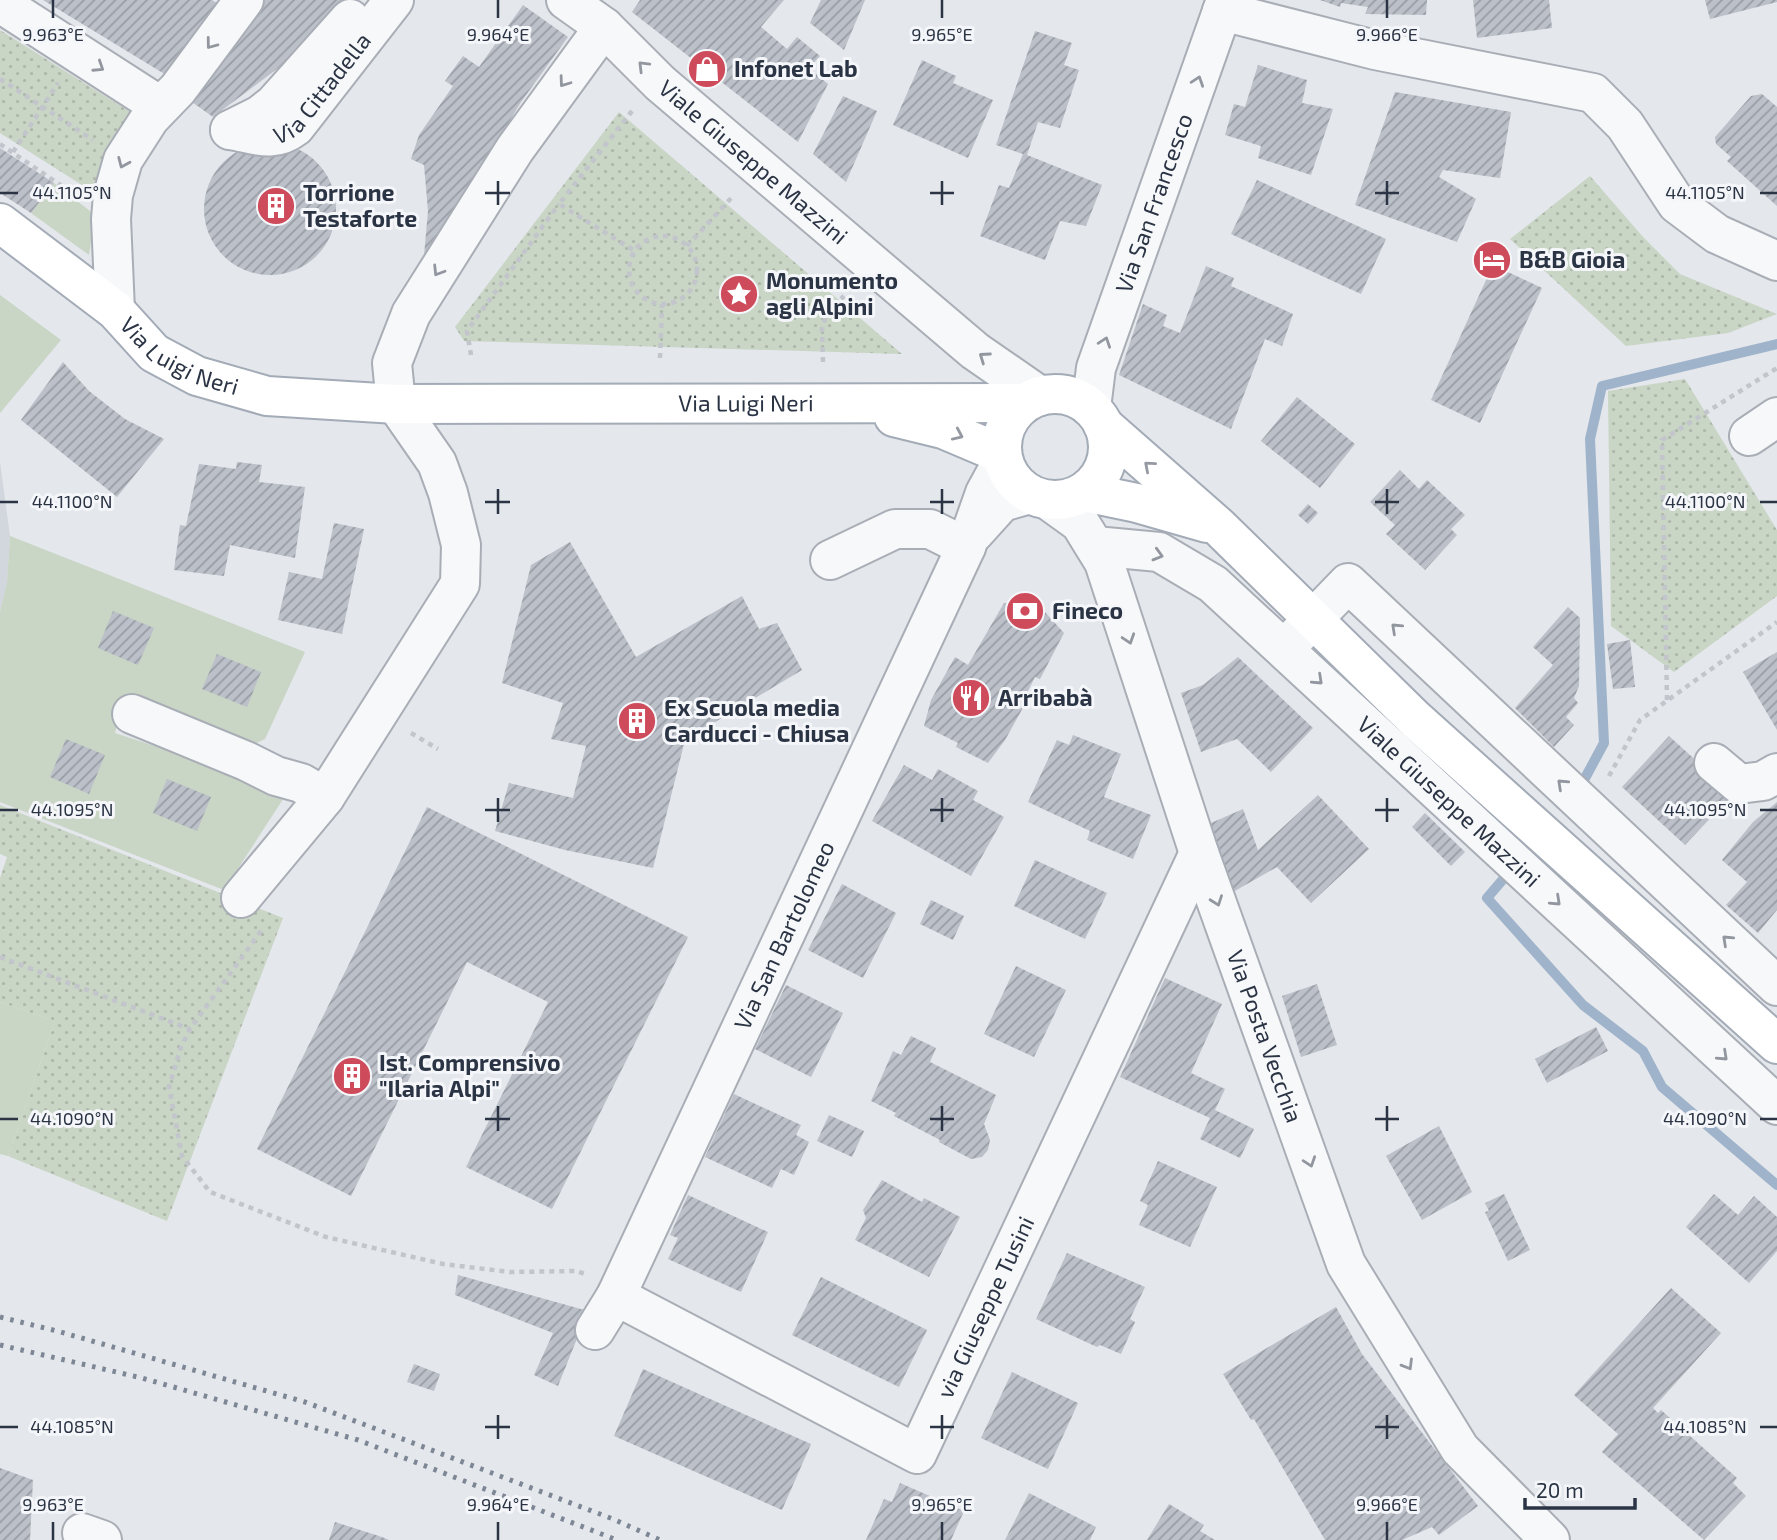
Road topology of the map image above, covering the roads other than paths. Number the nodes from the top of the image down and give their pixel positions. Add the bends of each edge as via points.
1 (243, 0) edge
2 (368, 0) edge
3 (394, 0) edge
4 (566, 0) edge
5 (0, 1) edge
6 (1224, 6) edge
7 (604, 27) junction
8 (160, 106) junction
9 (0, 223) edge
10 (1777, 261) edge
11 (115, 310) junction
12 (1031, 400) junction
13 (396, 404) junction
14 (845, 404) junction
15 (1097, 416) junction
16 (1002, 457) junction
17 (1054, 495) junction
18 (1219, 527) junction
19 (968, 542) junction
20 (1095, 546) junction
21 (830, 560) dead end
22 (1313, 620) junction
23 (1284, 649) junction
24 (132, 714) dead end
25 (1714, 763) dead end
26 (1777, 774) edge
27 (325, 797) junction
28 (1199, 853) junction
29 (241, 898) dead end
30 (1777, 986) edge
31 (1777, 1044) edge
32 (1777, 1105) edge
33 (616, 1296) junction
34 (595, 1330) road end
35 (1550, 1540) edge

1 -> 8 street via 178,89
2 - 3 street, Via Cittadella via 274,104 230,130 268,138 280,137 295,127
4 - 7 street, Viale Giuseppe Mazzini
5 -> 8 street
6 - 10 street via 1375,50 1593,93 1625,125 1677,204 1717,234
15 -> 6 street, Via San Francesco via 1096,368
12 -> 7 street, Viale Giuseppe Mazzini via 660,83
7 -> 13 street via 514,149 411,314 392,363
8 -> 11 street via 123,160 113,195
9 - 11 main road, Via Luigi Neri
11 - 13 main road, Via Luigi Neri via 154,353 197,376 267,396
12 - 14 main road, Via Luigi Neri
12 - 15 main road, Viale Giuseppe Mazzini via 1069,396
12 - 16 main road via 1012,414 1005,427
13 - 14 main road, Via Luigi Neri
13 - 27 street via 437,463 461,545 460,584
14 -> 16 main road, Via Luigi Neri via 943,429
15 - 17 main road via 1108,443 1098,480
18 -> 15 main road, Viale Giuseppe Mazzini
16 - 17 main road via 1016,484
16 - 19 street
17 - 18 main road, Viale Giuseppe Mazzini via 1137,503
17 - 19 street via 1002,502
17 - 20 street, Via Posta Vecchia
18 - 22 main road, Viale Giuseppe Mazzini
19 - 21 street via 930,529 895,529
19 - 33 street, Via San Bartolomeo
20 -> 23 street, Viale Giuseppe Mazzini via 1159,552 1213,584
20 -> 28 street, Via Posta Vecchia
22 - 23 street
30 -> 22 street via 1348,583
22 - 31 main road, Viale Giuseppe Mazzini via 1416,720
23 -> 32 street, Viale Giuseppe Mazzini
24 - 27 street
25 - 26 street via 1739,784
27 - 29 street
28 - 33 street, via Giuseppe Tusini via 917,1454
28 -> 35 street, Via Posta Vecchia via 1346,1264 1460,1449
33 - 34 street, Via San Bartolomeo

